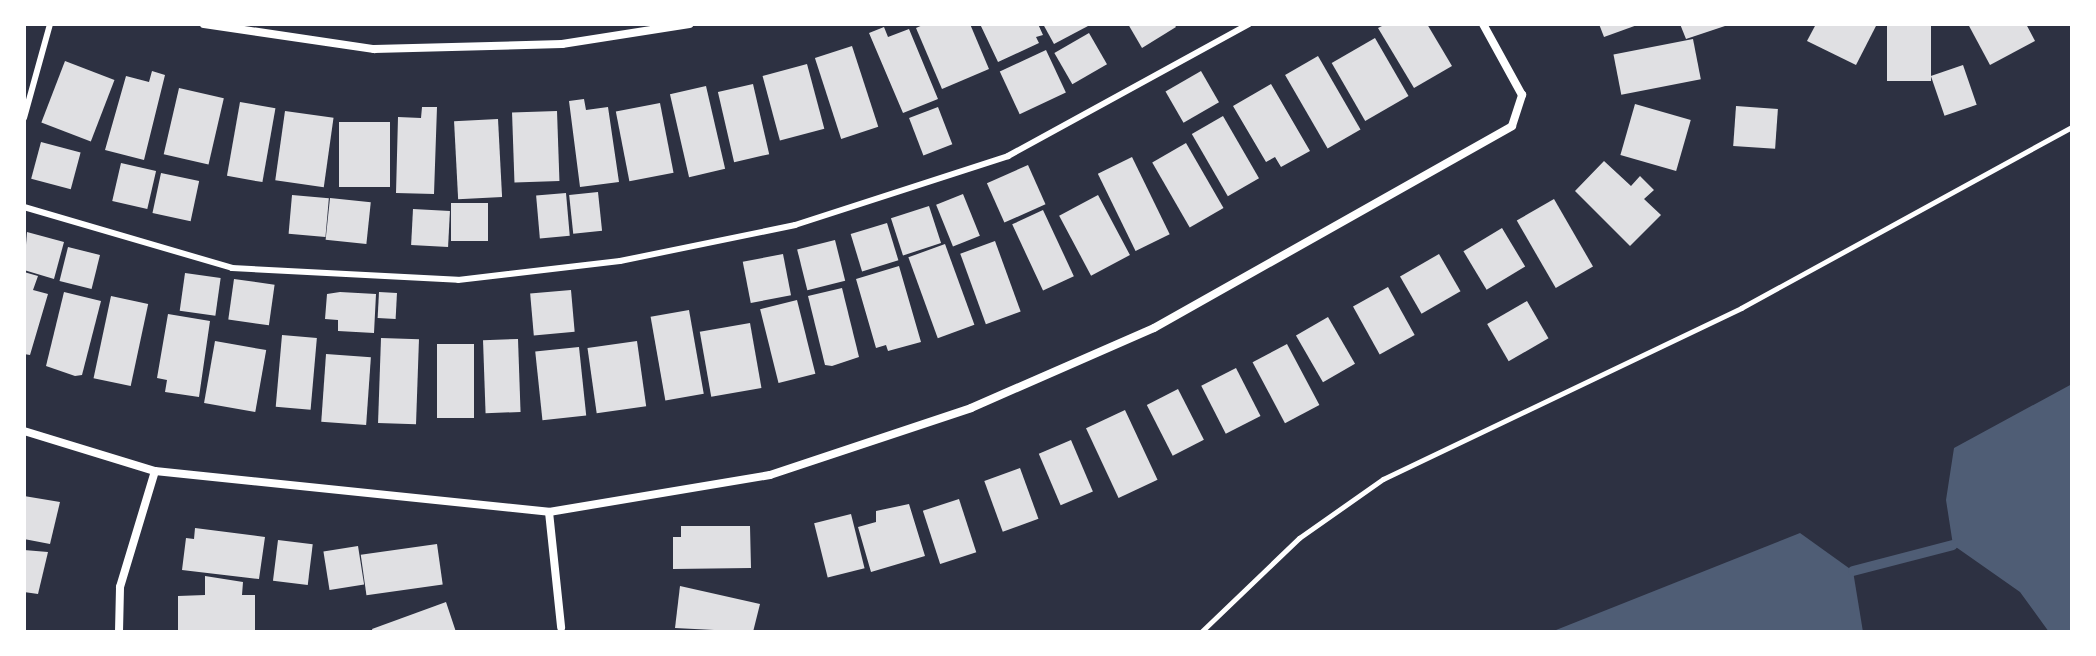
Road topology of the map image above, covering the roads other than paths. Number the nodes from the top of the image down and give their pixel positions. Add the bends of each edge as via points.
1 (50, 24) edge
2 (204, 24) edge
3 (689, 24) edge
4 (1249, 24) edge
5 (1483, 24) edge
6 (24, 118) edge
7 (24, 207) edge
8 (24, 431) edge
9 (155, 471) junction
10 (549, 512) junction
11 (561, 627) dead end
12 (119, 632) edge

1 - 6 lane
2 - 3 street via 374,49 562,44
4 - 7 lane via 1008,156 795,225 620,261 458,280 232,268
5 - 10 street via 1522,95 1512,126 1154,328 971,408 770,475
8 - 9 street
9 - 10 street
9 - 12 street via 120,587
10 - 11 street

